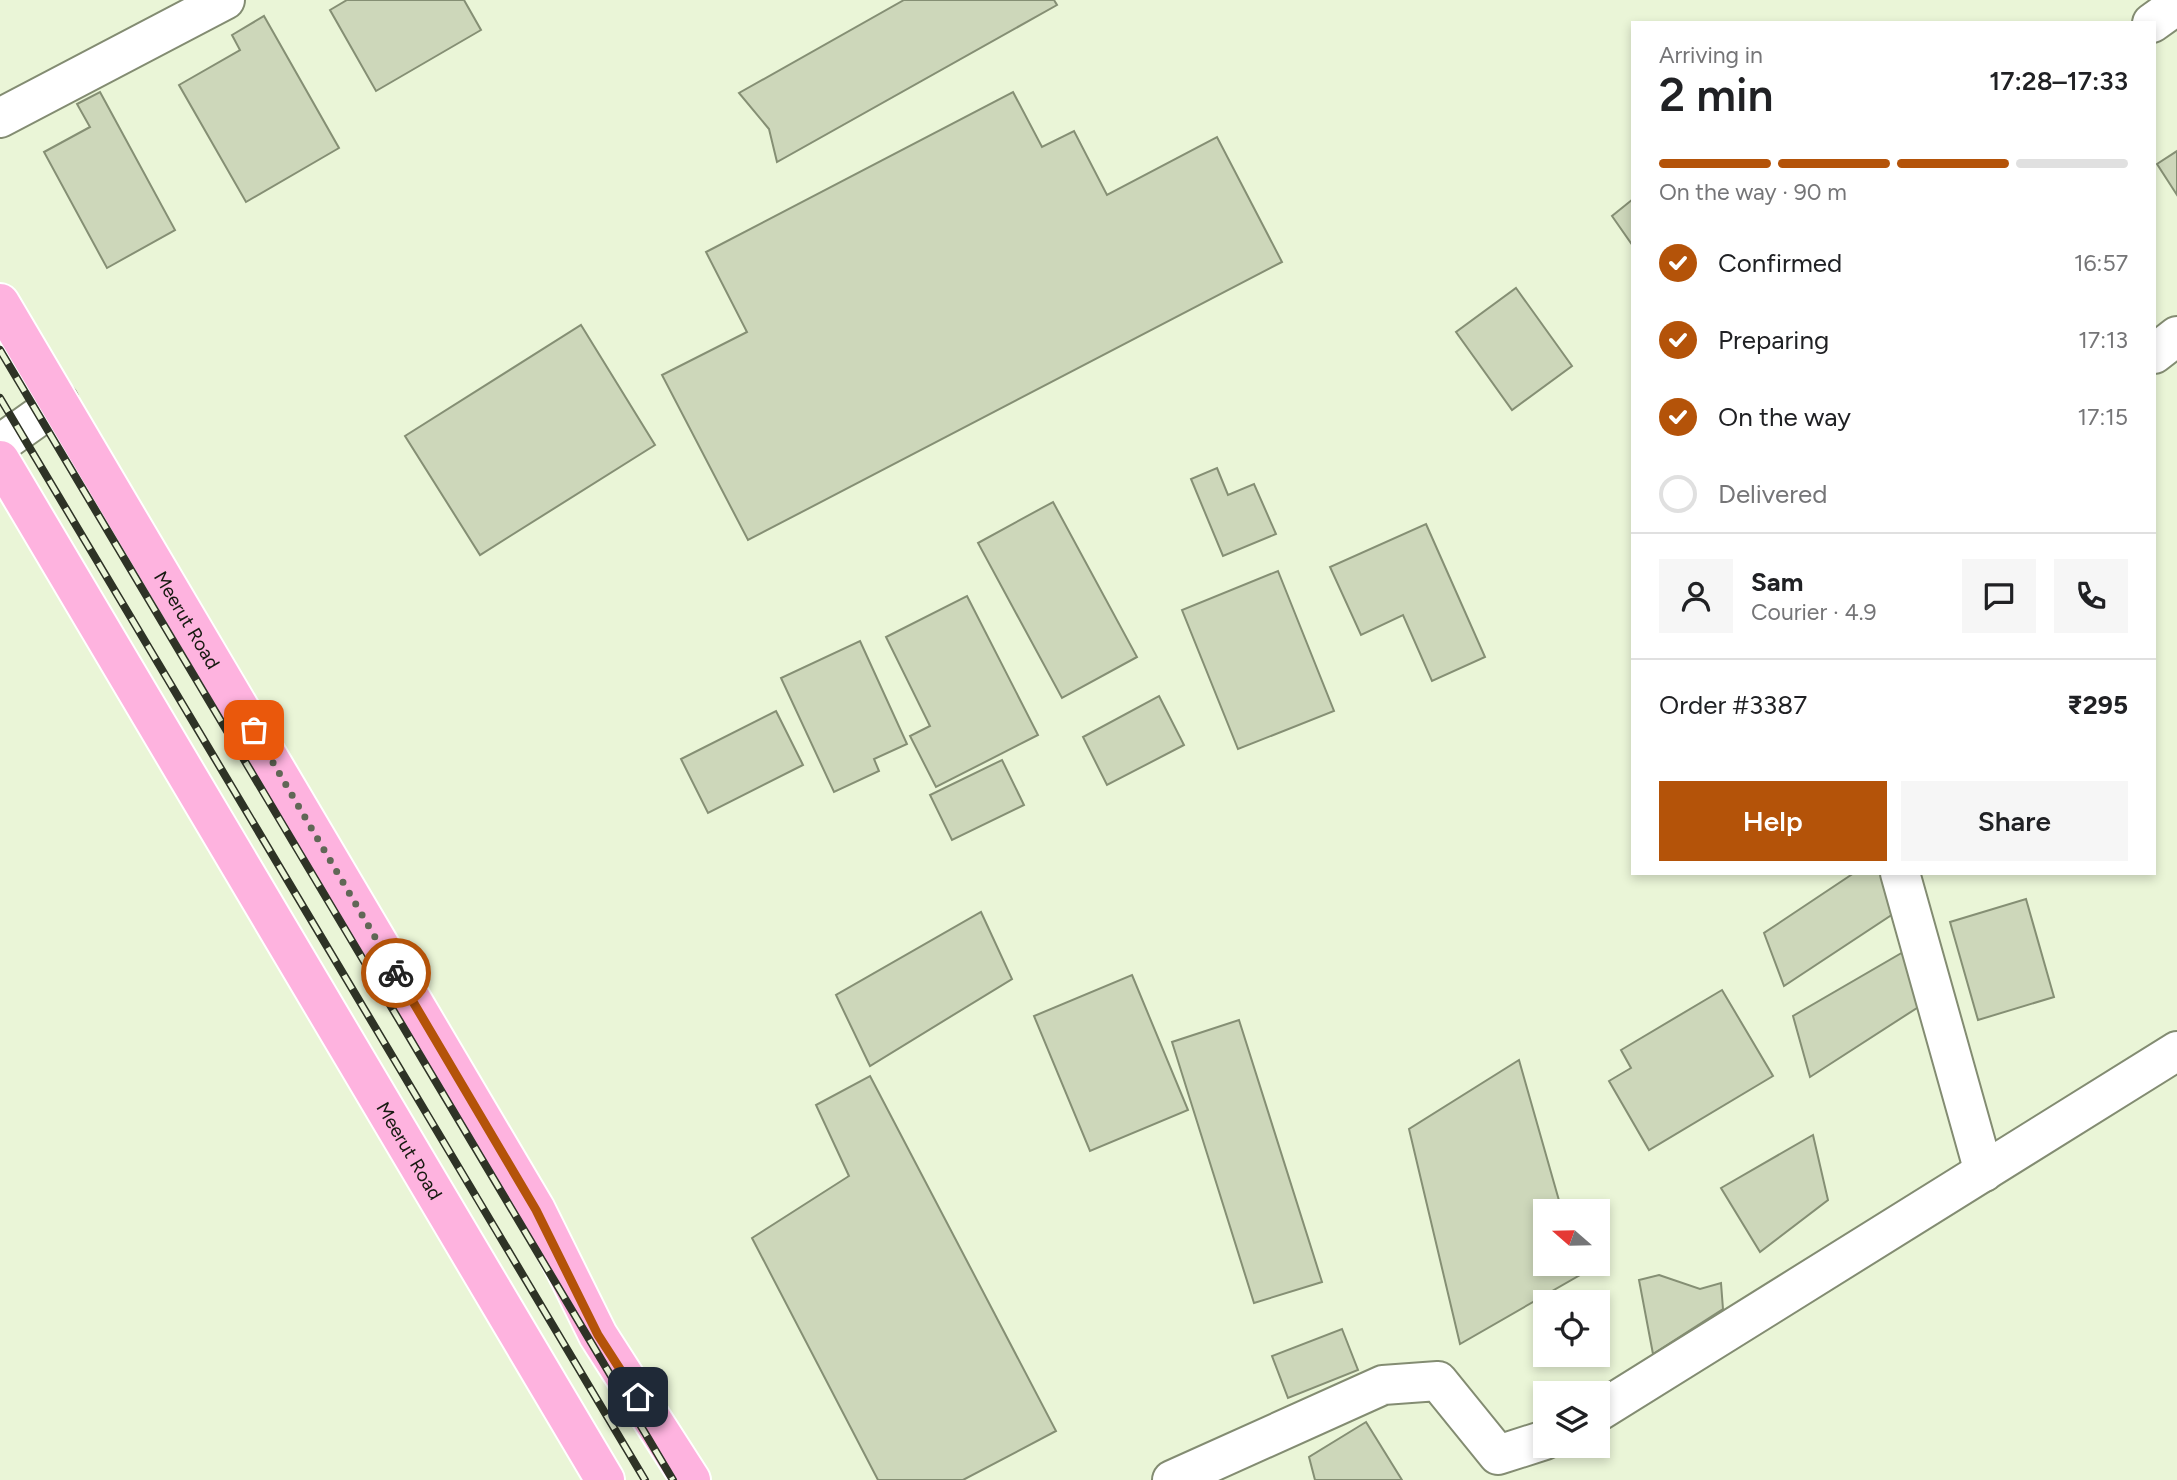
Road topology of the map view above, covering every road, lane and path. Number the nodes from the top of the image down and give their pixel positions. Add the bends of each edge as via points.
1 (225, 0) edge
2 (2177, 5) edge
3 (2155, 21) edge
4 (0, 118) edge
5 (0, 303) edge
6 (2177, 336) edge
7 (2156, 352) edge
8 (59, 402) junction
9 (0, 444) edge
10 (0, 460) edge
11 (1901, 875) edge
12 (2177, 1051) edge
13 (1984, 1172) junction
14 (1610, 1405) edge
15 (1533, 1444) edge
16 (605, 1480) edge
17 (691, 1480) edge
18 (1172, 1480) edge

1 - 4 street
2 - 3 street
5 - 8 highway, Meerut Road
6 - 7 street
8 - 9 street
8 - 17 highway, Meerut Road via 536,1210 598,1335
10 - 16 highway, Meerut Road
11 - 13 street
12 - 13 street
13 - 14 street
15 - 18 street via 1498,1455 1438,1381 1383,1385

